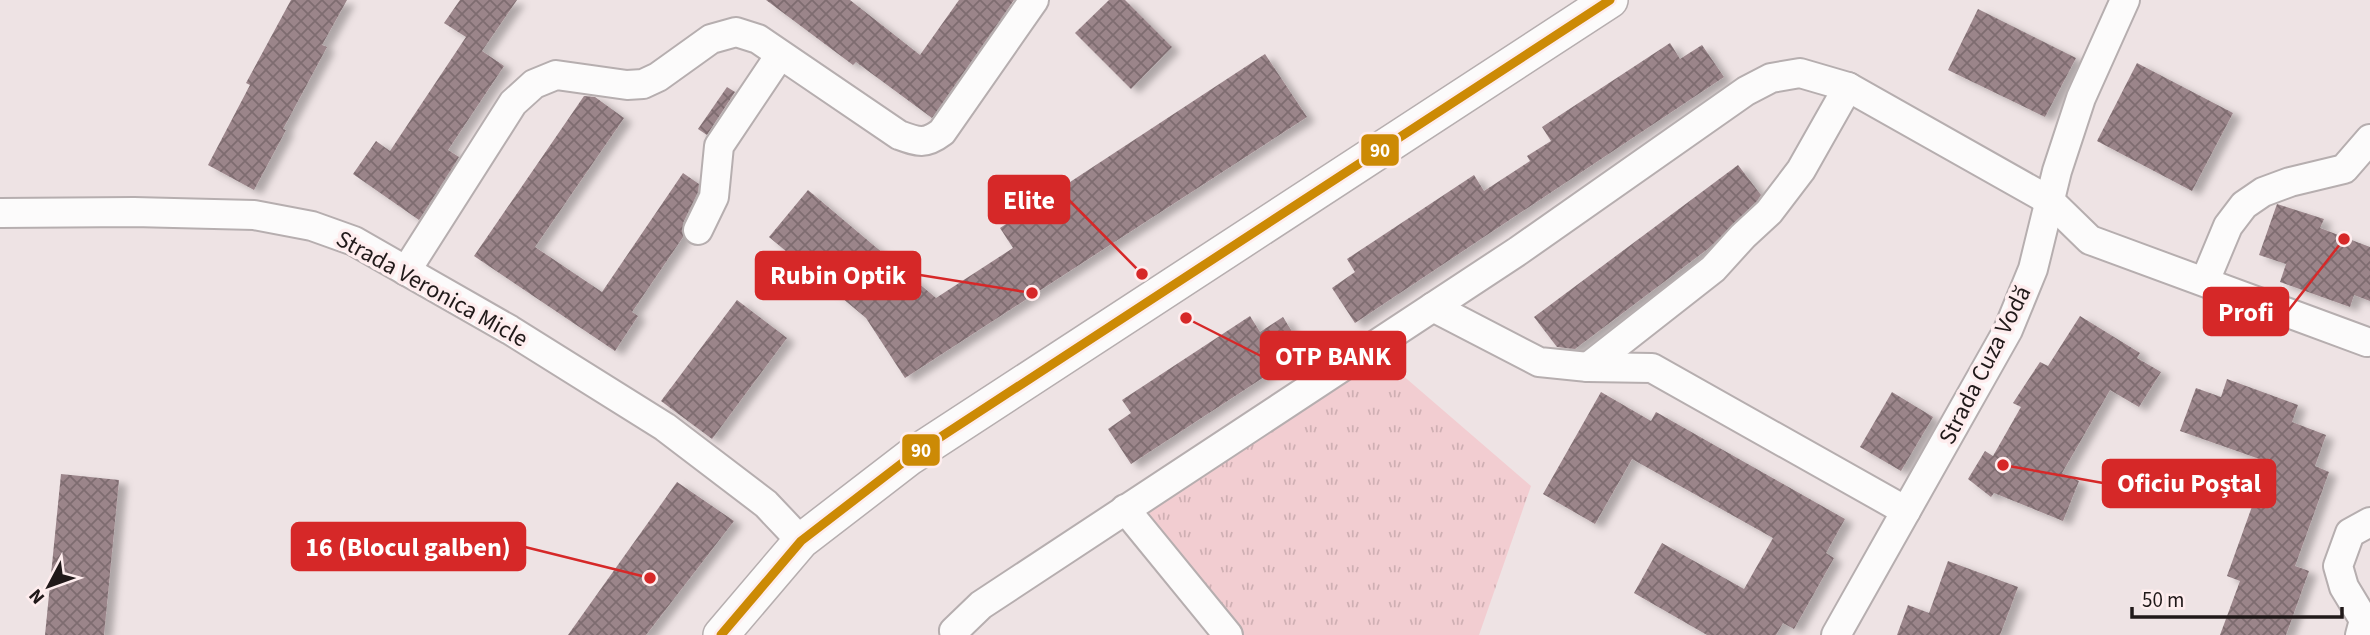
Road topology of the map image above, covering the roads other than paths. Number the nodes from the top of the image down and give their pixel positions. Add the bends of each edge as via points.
1 (1034, 0) edge
2 (1610, 0) edge
3 (2125, 0) edge
4 (1572, 10) edge
5 (780, 55) junction
6 (1849, 87) junction
7 (2370, 139) edge
8 (2050, 201) junction
9 (0, 213) edge
10 (698, 230) dead end
11 (406, 271) junction
12 (2205, 281) junction
13 (1433, 307) junction
14 (2367, 342) dead end
15 (1588, 367) junction
16 (1125, 509) junction
17 (1906, 511) junction
18 (2370, 522) edge
19 (801, 541) junction
20 (2365, 624) edge
21 (721, 635) edge
22 (955, 635) edge
23 (1227, 635) edge
24 (1836, 635) edge

1 - 5 street via 942,132 930,141 899,135
2 - 4 main road
3 - 8 street, Strada Cuza Vodă via 2081,97
4 - 19 main road via 910,457
5 - 10 street via 719,146 717,188
5 - 11 street via 758,39 736,32 711,39 643,84 556,75 534,84 513,103
6 - 8 street
6 - 13 street via 1800,73 1759,84
6 - 15 street via 1801,170 1769,212 1713,269
7 - 12 street via 2344,170 2290,182 2244,205 2228,226
8 - 12 street via 2090,240
8 - 17 street, Strada Cuza Vodă via 2033,269 2008,330
9 - 11 street, Strada Veronica Micle via 254,215 344,237
11 - 19 street, Strada Veronica Micle via 665,427 766,504
12 - 14 street
13 - 15 street via 1539,362
13 - 16 street
15 - 17 street via 1652,368
16 - 22 street via 981,605
16 - 23 street
17 - 24 street, Strada Cuza Vodă
18 - 20 street via 2350,533 2338,566
19 - 21 main road

